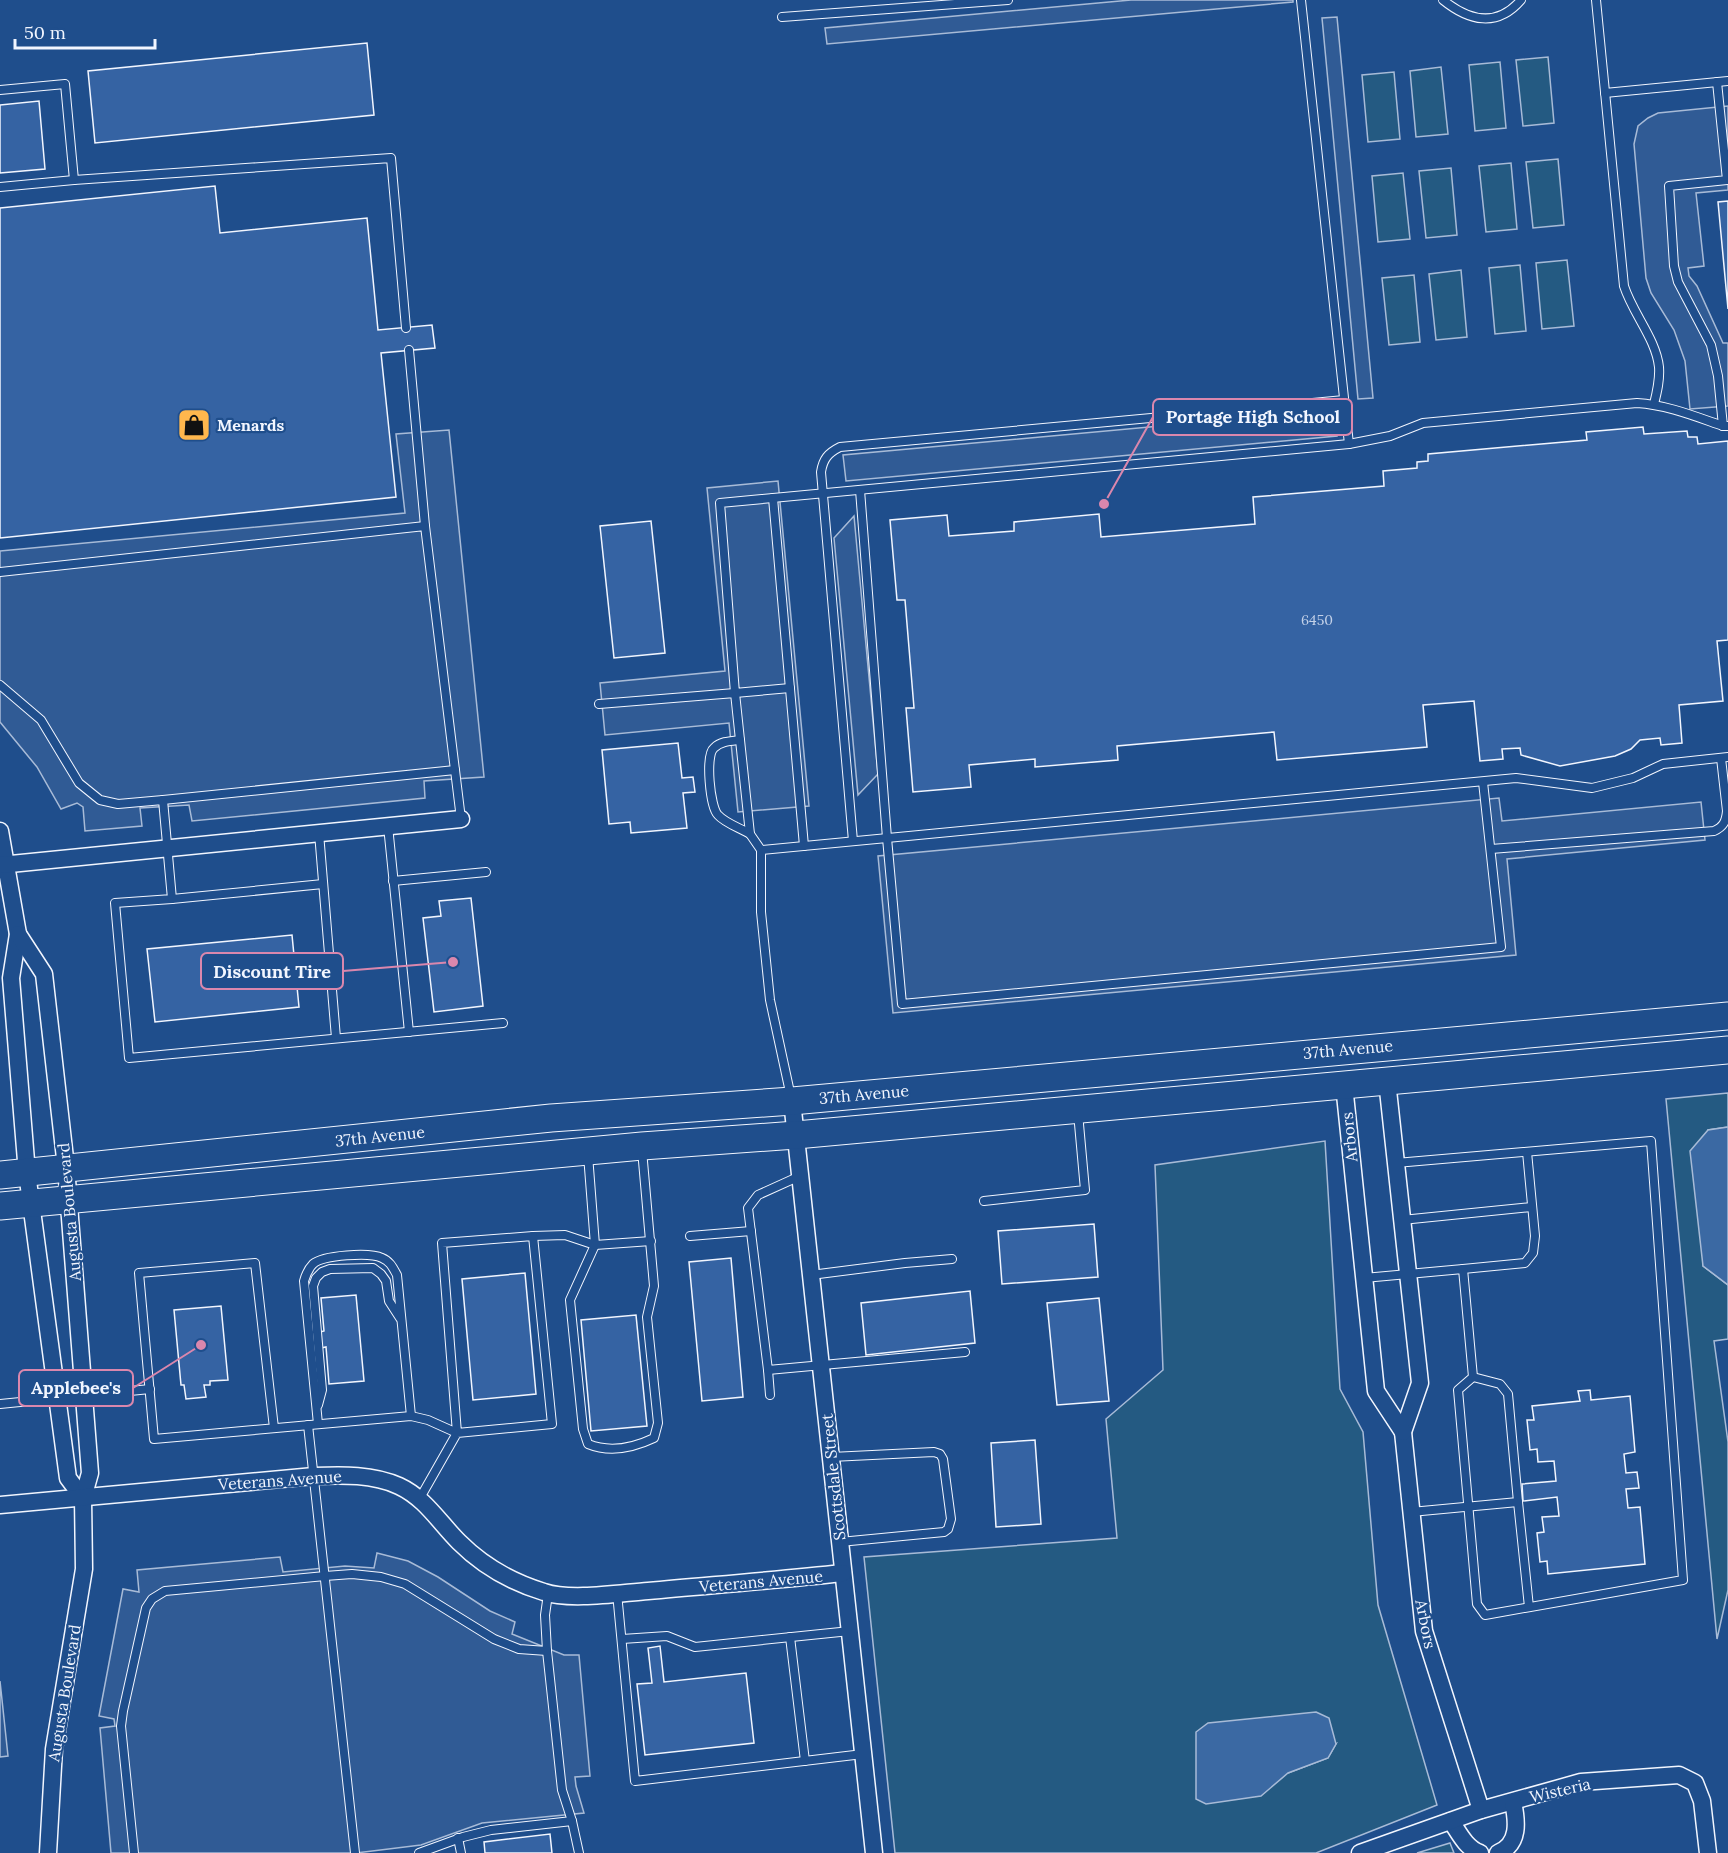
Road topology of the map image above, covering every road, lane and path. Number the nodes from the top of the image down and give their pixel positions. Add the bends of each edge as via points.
1 (1008, 0) edge
2 (1301, 0) edge
3 (1443, 0) edge
4 (1521, 0) edge
5 (1596, 0) edge
6 (782, 17) dead end
7 (1728, 81) edge
8 (1717, 82) junction
9 (0, 90) edge
10 (1605, 93) junction
11 (74, 180) junction
12 (0, 187) edge
13 (406, 328) dead end
14 (409, 350) dead end
15 (1344, 400) junction
16 (1654, 404) junction
17 (1725, 426) edge
18 (1348, 444) junction
19 (860, 490) junction
20 (823, 494) junction
21 (773, 498) junction
22 (425, 525) junction
23 (0, 572) edge
24 (0, 685) edge
25 (790, 688) junction
26 (735, 693) junction
27 (599, 704) dead end
28 (740, 740) junction
29 (1725, 758) edge
30 (455, 770) junction
31 (1484, 782) junction
32 (164, 800) junction
33 (461, 819) joint
34 (388, 826) junction
35 (0, 831) edge
36 (319, 833) junction
37 (750, 834) junction
38 (887, 838) junction
39 (853, 841) junction
40 (804, 846) junction
41 (168, 848) junction
42 (1491, 849) junction
43 (761, 850) junction
44 (3, 865) edge
45 (486, 872) dead end
46 (393, 881) junction
47 (323, 884) junction
48 (172, 898) junction
49 (18, 934) junction
50 (6, 992) edge
51 (1728, 1016) edge
52 (503, 1023) dead end
53 (409, 1032) junction
54 (336, 1038) junction
55 (1728, 1050) edge
56 (1387, 1081) junction
57 (1344, 1085) junction
58 (792, 1101) junction
59 (1078, 1109) junction
60 (796, 1135) junction
61 (642, 1146) junction
62 (587, 1151) junction
63 (1527, 1152) junction
64 (1396, 1163) junction
65 (66, 1167) junction
66 (27, 1173) junction
67 (0, 1175) edge
68 (800, 1176) junction
69 (68, 1199) junction
70 (984, 1201) dead end
71 (31, 1203) junction
72 (0, 1206) edge
73 (1532, 1207) junction
74 (1402, 1220) junction
75 (751, 1231) junction
76 (533, 1236) junction
77 (690, 1236) dead end
78 (651, 1241) junction
79 (595, 1245) junction
80 (952, 1259) dead end
81 (1463, 1269) junction
82 (1408, 1274) junction
83 (811, 1275) junction
84 (1364, 1278) junction
85 (402, 1321) junction
86 (965, 1352) dead end
87 (820, 1365) junction
88 (768, 1370) junction
89 (1473, 1377) junction
90 (150, 1389) junction
91 (84, 1395) junction
92 (770, 1395) dead end
93 (58, 1398) junction
94 (0, 1404) edge
95 (317, 1410) junction
96 (411, 1416) junction
97 (318, 1424) junction
98 (308, 1425) junction
99 (274, 1428) junction
100 (1403, 1432) junction
101 (457, 1433) junction
102 (831, 1457) junction
103 (314, 1476) junction
104 (83, 1497) junction
105 (420, 1498) junction
106 (1518, 1502) junction
107 (0, 1505) edge
108 (1468, 1506) junction
109 (1412, 1512) junction
110 (840, 1542) junction
111 (843, 1573) junction
112 (325, 1576) junction
113 (617, 1593) junction
114 (548, 1594) junction
115 (1529, 1607) junction
116 (850, 1631) junction
117 (790, 1637) junction
118 (622, 1639) junction
119 (547, 1651) junction
120 (863, 1754) junction
121 (805, 1761) junction
122 (1513, 1802) junction
123 (1481, 1810) junction
124 (572, 1821) junction
125 (1451, 1821) junction
126 (458, 1838) junction
127 (48, 1853) edge
128 (134, 1853) edge
129 (355, 1853) edge
130 (418, 1853) edge
131 (461, 1853) edge
132 (579, 1853) edge
133 (874, 1853) edge
134 (1360, 1853) edge
135 (1480, 1853) edge
136 (1498, 1853) edge
137 (1708, 1853) edge

1 - 6 lane
2 - 15 lane
3 - 4 lane via 1464,14 1481,19 1497,18
5 - 10 lane
7 - 8 lane
8 - 10 lane
8 - 17 lane via 1727,180 1669,186 1674,266 1678,282 1711,345
9 - 11 lane via 65,84
10 - 16 lane via 1624,286 1657,357 1659,380
11 - 12 lane
11 - 13 lane via 391,158
14 - 22 lane
15 - 18 lane
15 - 20 lane via 840,447 822,463
16 - 17 lane
16 - 18 lane via 1423,423 1390,436
18 - 19 lane
19 - 20 lane
19 - 38 lane
20 - 21 lane
20 - 39 lane
21 - 25 lane
21 - 26 lane via 720,503
22 - 23 lane
22 - 30 lane
24 - 32 lane via 41,720 79,783 100,800 118,804
25 - 26 lane
25 - 40 lane
26 - 27 lane
26 - 28 lane
28 - 37 lane
28 - 37 lane via 713,748 708,758 713,807 718,816
29 - 31 lane via 1663,764 1633,778 1592,788 1524,778
29 - 42 lane via 1726,820 1714,831
30 - 32 lane
30 - 33 lane
31 - 38 lane
31 - 42 lane
32 - 41 lane
33 - 34 street
34 - 36 street
34 - 46 lane
35 - 44 street, Augusta Boulevard
36 - 41 street
36 - 47 lane
37 - 43 lane
38 - 39 lane
38 - 42 lane via 902,1004 1501,947
39 - 40 lane
40 - 43 lane
41 - 44 street
41 - 48 lane
43 - 58 lane via 760,912 770,1000
44 - 49 street, Augusta Boulevard
45 - 46 lane
46 - 53 lane
47 - 48 lane
47 - 54 lane
48 - 54 lane via 115,903 129,1058
49 - 50 street, Augusta Boulevard
49 - 65 street, Augusta Boulevard via 44,974
50 - 66 street, Augusta Boulevard
51 - 58 main road, 37th Avenue
52 - 53 lane
53 - 54 lane
55 - 56 main road, 37th Avenue
56 - 57 main road, 37th Avenue
56 - 64 street, Arbors
57 - 59 main road, 37th Avenue
57 - 84 street, Arbors
58 - 60 street, Scottsdale Street
58 - 65 main road, 37th Avenue via 551,1118
59 - 60 main road, 37th Avenue
59 - 70 lane via 1085,1190
60 - 61 main road, 37th Avenue
60 - 68 street, Scottsdale Street
61 - 62 main road, 37th Avenue
61 - 78 lane
62 - 69 main road, 37th Avenue
62 - 79 lane
63 - 64 lane
63 - 73 lane
63 - 115 lane via 1651,1141 1683,1580
64 - 74 street, Arbors
65 - 66 main road, 37th Avenue
65 - 69 street, Augusta Boulevard
66 - 67 main road, 37th Avenue
66 - 71 street, Augusta Boulevard
68 - 75 lane via 758,1195 748,1208
68 - 83 street, Scottsdale Street
69 - 71 main road, 37th Avenue
69 - 91 street, Augusta Boulevard
71 - 72 main road, 37th Avenue
71 - 93 street, Augusta Boulevard
73 - 74 lane
73 - 81 lane via 1533,1253 1525,1263
74 - 82 street, Arbors
75 - 77 lane
75 - 88 lane
76 - 79 lane via 566,1235
76 - 101 lane via 442,1244
76 - 101 lane via 552,1424
78 - 79 lane
78 - 79 lane via 654,1286 647,1317 658,1423 654,1438 627,1448 601,1449 588,1444 583,1429 570,1300
80 - 83 lane
81 - 82 lane
81 - 89 lane
82 - 84 lane
82 - 100 street, Arbors via 1420,1383
83 - 87 street, Scottsdale Street
84 - 100 street, Arbors via 1376,1391
85 - 95 lane via 389,1301 386,1281 373,1268 330,1269 316,1278 313,1286 322,1390
85 - 95 lane via 397,1275 381,1257 325,1258 307,1270 304,1281
85 - 96 lane
86 - 87 lane
87 - 88 lane
87 - 102 street, Scottsdale Street
88 - 92 lane
89 - 106 lane via 1500,1384 1508,1394
89 - 108 lane via 1458,1390
90 - 91 lane
90 - 99 lane via 154,1439
90 - 99 lane via 139,1273 255,1263
91 - 93 lane
91 - 104 street, Augusta Boulevard via 90,1473
93 - 94 lane
93 - 104 street, Augusta Boulevard via 68,1478
95 - 97 lane
96 - 97 lane
96 - 101 lane
97 - 98 lane
98 - 99 lane
98 - 103 lane
100 - 109 street, Arbors
101 - 105 lane
102 - 110 street, Scottsdale Street
102 - 110 lane via 940,1454 951,1520 945,1532
103 - 104 street, Veterans Avenue
103 - 105 street, Veterans Avenue via 376,1478
103 - 112 lane
104 - 107 street, Veterans Avenue
104 - 127 street, Augusta Boulevard via 84,1569 54,1749
105 - 114 street, Veterans Avenue via 475,1558 520,1584
106 - 108 lane
106 - 115 lane
108 - 109 lane
108 - 115 lane via 1477,1604 1485,1615
109 - 123 street, Arbors via 1425,1631
110 - 111 street, Scottsdale Street
111 - 113 street, Veterans Avenue
111 - 116 street, Scottsdale Street
112 - 119 lane via 352,1574 405,1584 494,1639 519,1649
112 - 128 lane via 165,1591 152,1599 146,1608 123,1711
112 - 129 lane
113 - 114 street, Veterans Avenue
113 - 118 lane
114 - 119 lane
116 - 117 lane
116 - 120 street, Scottsdale Street
117 - 118 lane via 695,1647 667,1636
117 - 121 lane
118 - 121 lane via 636,1781
119 - 124 lane via 562,1790
120 - 121 lane
120 - 133 street, Scottsdale Street
122 - 123 street, Wisteria
122 - 136 street via 1515,1834 1511,1843
122 - 137 street, Wisteria via 1581,1782 1680,1775 1695,1783 1702,1801
123 - 125 street, Wisteria
124 - 126 lane via 491,1830
124 - 132 lane
125 - 134 street, Wisteria
125 - 135 street via 1464,1840
126 - 130 lane
126 - 131 lane

